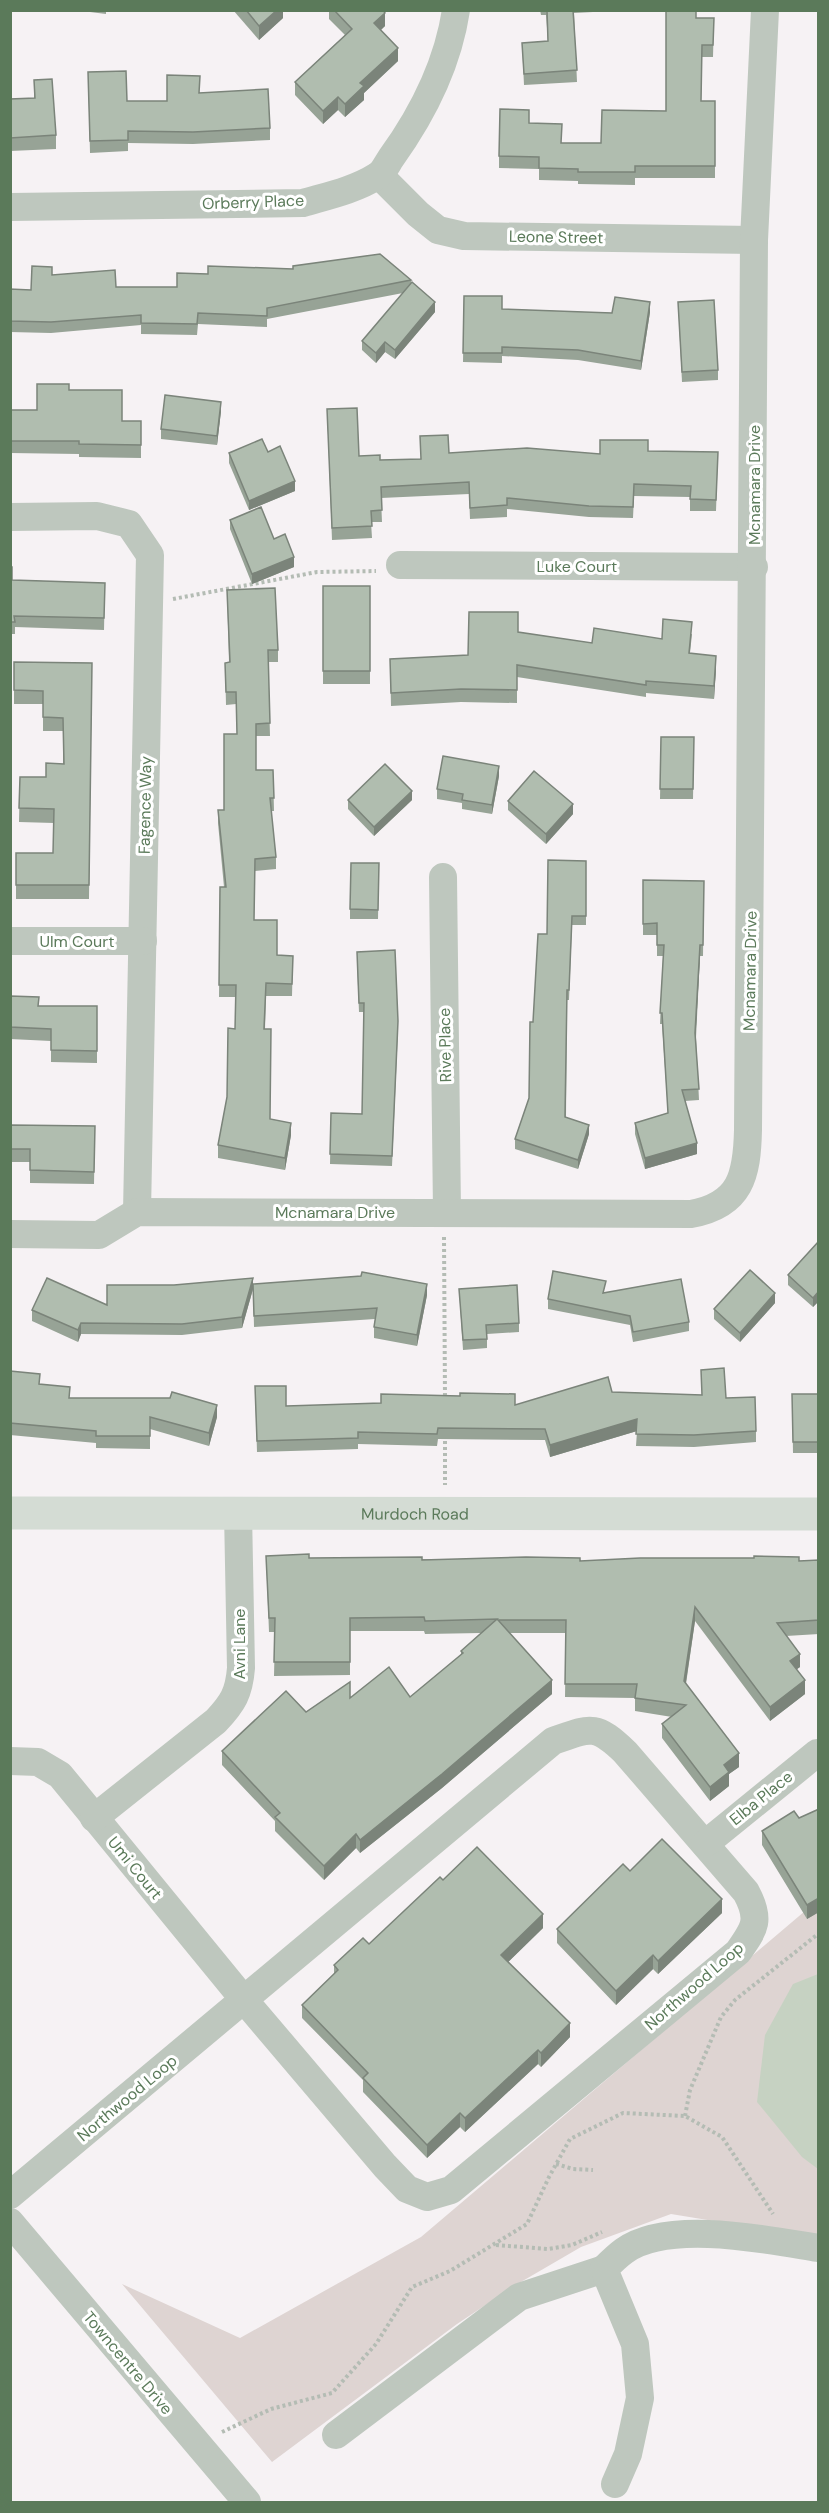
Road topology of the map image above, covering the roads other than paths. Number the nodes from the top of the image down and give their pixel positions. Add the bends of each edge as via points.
1 (456, 10) edge
2 (765, 10) edge
3 (379, 176) junction
4 (10, 207) edge
5 (754, 240) junction
6 (10, 517) edge
7 (400, 565) road end
8 (754, 567) junction
9 (443, 877) dead end
10 (10, 941) edge
11 (143, 941) junction
12 (137, 1212) junction
13 (446, 1213) junction
14 (10, 1234) edge
15 (238, 1512) junction
16 (10, 1513) edge
17 (819, 1515) edge
18 (817, 1753) dead end
19 (10, 1761) edge
20 (94, 1818) junction
21 (705, 1844) junction
22 (244, 2001) junction
23 (10, 2195) edge
24 (10, 2222) edge
25 (819, 2248) edge
26 (604, 2269) junction
27 (336, 2435) dead end
28 (615, 2484) dead end
29 (243, 2501) edge

1 - 3 street via 452,35 430,93
2 - 5 street, Mcnamara Drive
3 - 4 street, Orberry Place via 303,203
3 - 5 street, Leone Street via 438,230 464,236
5 - 8 street, Mcnamara Drive
6 - 11 street, Fagence Way via 97,516 129,524 150,555
7 - 8 street, Luke Court
8 - 13 street, Mcnamara Drive via 748,1130 747,1163 740,1184 711,1210 691,1214
9 - 13 street, Rive Place
10 - 11 street, Ulm Court
11 - 12 street, Fagence Way
12 - 13 street, Mcnamara Drive
12 - 14 street via 99,1235
15 - 16 main road, Murdoch Road
15 - 17 main road, Murdoch Road
15 - 20 street, Avni Lane via 241,1668 232,1704
18 - 21 street, Elba Place
19 - 20 street, Umi Court via 38,1762 60,1775
20 - 22 street, Umi Court
21 - 22 street, Northwood Loop via 613,1740 586,1729 553,1741
21 - 22 street, Northwood Loop via 746,1892 754,1908 754,1929 738,1952 451,2190 427,2197 407,2189
22 - 23 street, Northwood Loop
24 - 29 street, Towncentre Drive
25 - 26 street via 716,2233 653,2238 625,2250
26 - 27 street via 519,2297
26 - 28 street via 635,2344 640,2398 628,2454

